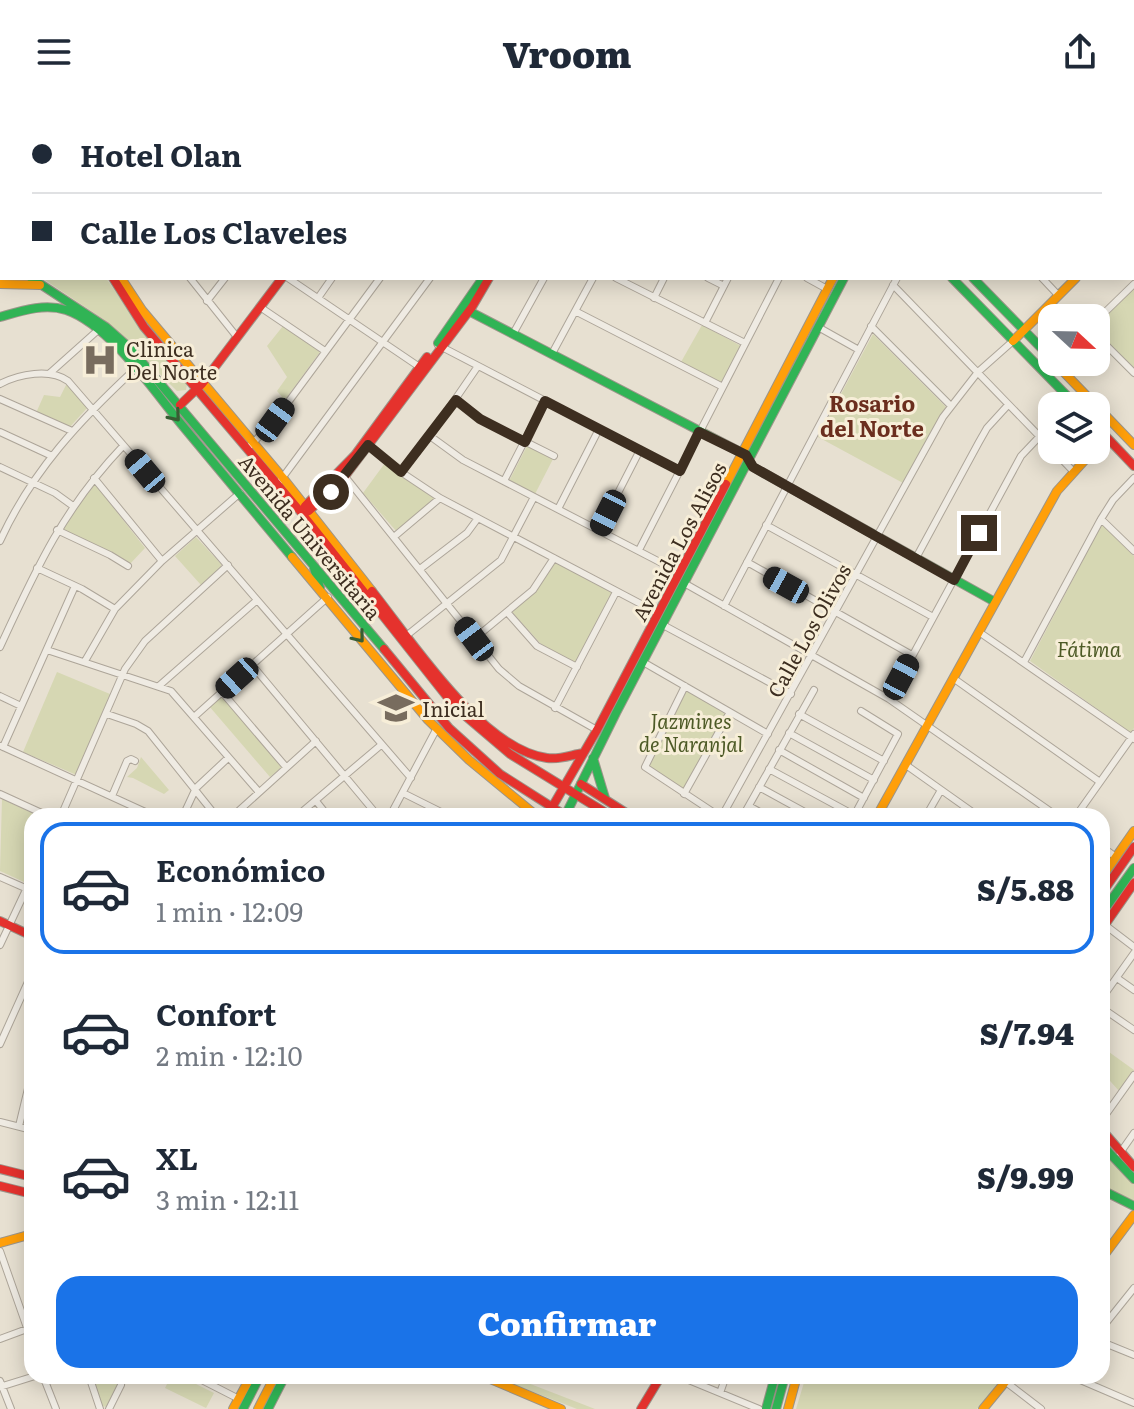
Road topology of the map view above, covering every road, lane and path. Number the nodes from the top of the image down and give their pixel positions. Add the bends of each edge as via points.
1 (34, 280) edge
2 (114, 280) edge
3 (122, 280) edge
4 (191, 280) edge
5 (223, 280) edge
6 (280, 280) edge
7 (291, 280) edge
8 (331, 280) edge
9 (379, 280) edge
10 (429, 280) edge
11 (482, 280) edge
12 (488, 280) edge
13 (543, 280) edge
14 (592, 280) edge
15 (620, 280) edge
16 (663, 280) edge
17 (712, 280) edge
18 (727, 280) edge
19 (778, 280) edge
20 (811, 280) edge
21 (832, 280) edge
22 (843, 280) edge
23 (954, 280) edge
24 (975, 280) edge
25 (1044, 280) edge
26 (1074, 280) edge
27 (895, 282) edge
28 (0, 284) edge
29 (1134, 284) edge
30 (40, 285) junction
31 (724, 286) junction
32 (827, 289) junction
33 (1058, 295) junction
34 (318, 298) junction
35 (654, 298) junction
36 (207, 301) junction
37 (65, 305) junction
38 (260, 307) junction
39 (468, 307) junction
40 (1110, 307) edge
41 (575, 311) junction
42 (1, 317) edge
43 (349, 320) junction
44 (705, 323) junction
45 (871, 326) junction
46 (818, 327) junction
47 (1024, 330) junction
48 (97, 331) junction
49 (515, 332) junction
50 (237, 337) junction
51 (1013, 341) junction
52 (382, 343) junction
53 (745, 343) junction
54 (1038, 345) edge
55 (439, 346) junction
56 (1110, 349) edge
57 (554, 350) junction
58 (859, 350) junction
59 (325, 351) junction
60 (798, 354) junction
61 (478, 366) junction
62 (135, 369) junction
63 (422, 369) junction
64 (978, 372) junction
65 (50, 373) junction
66 (1134, 373) edge
67 (1067, 376) edge
68 (0, 384) edge
69 (199, 387) junction
70 (723, 387) junction
71 (1063, 392) edge
72 (0, 399) edge
73 (456, 400) junction
74 (545, 401) junction
75 (180, 405) junction
76 (1008, 405) junction
77 (951, 406) junction
78 (93, 408) junction
79 (599, 429) junction
80 (701, 429) junction
81 (72, 431) junction
82 (0, 432) edge
83 (430, 436) junction
84 (1038, 436) edge
85 (1038, 438) edge
86 (1110, 439) edge
87 (525, 442) junction
88 (366, 443) junction
89 (1134, 445) edge
90 (123, 446) junction
91 (251, 446) junction
92 (640, 450) junction
93 (746, 454) junction
94 (52, 456) junction
95 (554, 456) dead end
96 (1066, 464) edge
97 (1080, 464) edge
98 (1134, 466) edge
99 (0, 467) edge
100 (680, 471) junction
101 (1073, 471) junction
102 (401, 472) junction
103 (343, 474) junction
104 (94, 478) junction
105 (1134, 478) edge
106 (280, 481) junction
107 (504, 481) junction
108 (34, 483) junction
109 (787, 485) junction
110 (240, 493) junction
111 (534, 497) junction
112 (440, 498) junction
113 (73, 506) junction
114 (307, 509) junction
115 (558, 509) junction
116 (478, 518) junction
117 (1101, 519) junction
118 (766, 525) junction
119 (57, 530) junction
120 (599, 530) junction
121 (196, 532) junction
122 (395, 536) junction
123 (514, 536) junction
124 (877, 536) junction
125 (0, 541) edge
126 (639, 550) junction
127 (1134, 551) edge
128 (554, 558) junction
129 (916, 558) junction
130 (162, 561) junction
131 (311, 561) junction
132 (747, 562) junction
133 (228, 565) junction
134 (128, 566) dead end
135 (37, 568) junction
136 (420, 569) junction
137 (679, 572) junction
138 (857, 575) junction
139 (954, 580) junction
140 (684, 583) junction
141 (75, 586) junction
142 (320, 588) junction
143 (616, 592) junction
144 (328, 597) junction
145 (256, 601) junction
146 (995, 602) junction
147 (448, 604) junction
148 (724, 606) junction
149 (115, 609) junction
150 (507, 612) junction
151 (836, 612) junction
152 (658, 613) junction
153 (933, 617) junction
154 (663, 625) junction
155 (979, 632) junction
156 (285, 634) junction
157 (405, 637) junction
158 (474, 639) junction
159 (0, 647) edge
160 (47, 650) junction
161 (813, 654) junction
162 (912, 655) junction
163 (85, 661) junction
164 (643, 662) junction
165 (1024, 662) junction
166 (252, 665) junction
167 (577, 667) junction
168 (123, 673) junction
169 (630, 677) junction
170 (953, 678) junction
171 (160, 685) junction
172 (685, 686) junction
173 (624, 687) junction
174 (415, 688) junction
175 (814, 690) dead end
176 (222, 692) junction
177 (791, 694) junction
178 (0, 696) edge
179 (407, 696) junction
180 (889, 699) junction
181 (21, 706) junction
182 (555, 708) junction
183 (861, 711) dead end
184 (730, 712) junction
185 (107, 714) junction
186 (799, 714) junction
187 (194, 717) junction
188 (928, 723) junction
189 (437, 728) junction
190 (597, 730) junction
191 (789, 733) junction
192 (768, 734) junction
193 (1133, 737) edge
194 (316, 741) junction
195 (381, 745) junction
196 (2, 746) edge
197 (779, 750) junction
198 (583, 753) junction
199 (530, 754) junction
200 (228, 758) junction
201 (593, 758) junction
202 (884, 761) junction
203 (524, 763) junction
204 (906, 765) junction
205 (286, 767) junction
206 (769, 769) junction
207 (122, 773) dead end
208 (346, 777) junction
209 (411, 778) junction
210 (78, 780) junction
211 (874, 780) junction
212 (505, 782) junction
213 (1100, 782) junction
214 (581, 784) junction
215 (563, 786) junction
216 (759, 787) junction
217 (196, 788) junction
218 (941, 790) junction
219 (258, 791) junction
220 (403, 793) junction
221 (0, 794) edge
222 (576, 794) junction
223 (684, 794) junction
224 (112, 796) junction
225 (864, 798) junction
226 (606, 799) junction
227 (316, 801) junction
228 (749, 806) joint
229 (31, 808) edge
230 (65, 808) edge
231 (137, 808) edge
232 (187, 808) edge
233 (210, 808) edge
234 (241, 808) edge
235 (307, 808) edge
236 (322, 808) edge
237 (371, 808) edge
238 (395, 808) edge
239 (433, 808) edge
240 (529, 808) edge
241 (543, 808) edge
242 (551, 808) edge
243 (569, 808) edge
244 (598, 808) edge
245 (619, 808) edge
246 (707, 808) edge
247 (725, 808) edge
248 (753, 808) edge
249 (797, 808) edge
250 (840, 808) edge
251 (858, 808) edge
252 (882, 808) edge
253 (931, 808) edge
254 (967, 808) edge
255 (1046, 808) edge
256 (1082, 808) edge
257 (1134, 831) edge
258 (1134, 847) edge
259 (1110, 853) edge
260 (1116, 857) junction
261 (1110, 866) edge
262 (1134, 868) edge
263 (0, 877) edge
264 (1110, 882) edge
265 (1134, 883) edge
266 (24, 888) edge
267 (24, 897) edge
268 (1110, 902) edge
269 (1110, 917) edge
270 (5, 923) edge
271 (24, 932) edge
272 (1110, 932) edge
273 (0, 945) edge
274 (1134, 947) edge
275 (1134, 953) edge
276 (1117, 978) junction
277 (1110, 987) edge
278 (1134, 990) edge
279 (24, 991) edge
280 (1110, 1014) edge
281 (1134, 1030) edge
282 (0, 1044) edge
283 (1134, 1075) edge
284 (24, 1105) edge
285 (1110, 1109) edge
286 (0, 1122) edge
287 (19, 1126) junction
288 (24, 1128) edge
289 (1134, 1133) edge
290 (1110, 1143) edge
291 (1110, 1150) edge
292 (1118, 1156) junction
293 (1134, 1167) edge
294 (0, 1169) edge
295 (24, 1175) edge
296 (1134, 1179) edge
297 (0, 1186) edge
298 (24, 1192) edge
299 (1110, 1194) edge
300 (1134, 1206) edge
301 (1134, 1215) edge
302 (1125, 1228) junction
303 (1134, 1234) edge
304 (24, 1236) edge
305 (0, 1243) edge
306 (1110, 1248) edge
307 (0, 1251) edge
308 (1134, 1288) edge
309 (1110, 1318) edge
310 (24, 1320) edge
311 (24, 1330) edge
312 (0, 1339) edge
313 (1110, 1345) edge
314 (1134, 1355) edge
315 (24, 1379) edge
316 (46, 1384) edge
317 (92, 1384) edge
318 (210, 1384) edge
319 (247, 1384) edge
320 (256, 1384) edge
321 (271, 1384) edge
322 (281, 1384) edge
323 (502, 1384) edge
324 (510, 1384) edge
325 (656, 1384) edge
326 (698, 1384) edge
327 (723, 1384) edge
328 (773, 1384) edge
329 (783, 1384) edge
330 (795, 1384) edge
331 (1004, 1384) edge
332 (1014, 1384) edge
333 (1090, 1384) edge
334 (1, 1385) edge
335 (121, 1385) dead end
336 (509, 1387) junction
337 (720, 1393) junction
338 (239, 1399) junction
339 (1134, 1403) edge
340 (11, 1409) edge
341 (56, 1409) edge
342 (100, 1409) edge
343 (109, 1409) edge
344 (233, 1409) edge
345 (243, 1409) edge
346 (258, 1409) edge
347 (268, 1409) edge
348 (561, 1409) edge
349 (641, 1409) edge
350 (759, 1409) edge
351 (766, 1409) edge
352 (776, 1409) edge
353 (788, 1409) edge
354 (983, 1409) edge
355 (1041, 1409) edge

1 - 30 main road, Avenida Universitaria
2 - 69 main road, Avenida Universitaria via 144,327
3 - 69 main road, Avenida Universitaria
4 - 36 street
5 - 36 street
6 - 38 main road
7 - 34 street
8 - 34 street
9 - 43 street
10 - 52 street
11 - 39 main road
12 - 39 main road
13 - 49 street
14 - 41 street
15 - 35 street
16 - 35 street
17 - 31 street
18 - 31 street
19 - 53 street
20 - 32 street
21 - 32 main road, Avenida Los Alisos
22 - 46 main road, Avenida Los Alisos
23 - 51 main road
24 - 47 main road
25 - 33 street
26 - 33 main road, Calle Los Olivos
27 - 45 street
27 - 64 street
28 - 30 main road
29 - 40 street
30 - 37 main road, Avenida Universitaria
31 - 44 street
32 - 60 main road, Avenida Los Alisos
33 - 47 main road, Calle Los Olivos
34 - 43 street
35 - 44 street
36 - 50 street
37 - 42 main road
37 - 48 main road, Avenida Universitaria
37 - 75 main road, Avenida Universitaria via 120,337
38 - 50 main road
38 - 59 street
39 - 49 main road
39 - 55 main road
41 - 57 street
41 - 70 street
43 - 52 street
43 - 59 street
44 - 53 street
45 - 58 street
45 - 77 street
46 - 58 street
46 - 60 main road, Avenida Los Alisos
47 - 51 main road, Calle Los Olivos
47 - 54 main road
48 - 62 main road, Avenida Universitaria
48 - 65 street
49 - 57 main road
49 - 80 main road
50 - 69 main road
51 - 64 street, Calle Los Olivos
51 - 71 main road
52 - 63 street
52 - 106 street
53 - 70 street
55 - 61 street
55 - 63 main road
56 - 66 street
57 - 80 main road
58 - 109 street
59 - 91 street
60 - 93 main road, Avenida Los Alisos
61 - 73 street
61 - 74 street
62 - 78 street
62 -> 110 main road, Avenida Universitaria
63 - 88 main road
64 - 76 street
64 - 77 street, Calle Los Olivos
65 - 68 street
65 - 78 street via 64,378
67 - 89 main road
69 - 75 main road
69 - 91 main road, Avenida Universitaria
70 - 80 street
72 - 81 street
73 - 83 street
73 - 87 street
74 - 79 street
74 - 87 street
75 - 131 main road, Avenida Universitaria
76 - 84 street
76 - 129 street via 987,428
77 - 124 street, Calle Los Olivos
78 - 81 street
78 - 90 street
79 - 92 street
79 - 115 street
80 - 93 main road
80 - 100 street
81 - 94 street
82 - 94 street
83 - 102 street
83 - 107 street
85 - 139 street via 1021,456
86 - 98 main road
87 - 95 street
87 - 107 street
88 - 102 street
88 - 103 main road
90 - 104 street
90 - 121 street
91 - 106 main road, Avenida Universitaria
92 - 100 street
92 - 120 street
93 - 109 main road via 753,467
93 - 137 main road, Avenida Los Alisos
93 - 140 main road, Avenida Los Alisos
94 - 108 street
96 - 101 street
97 - 101 main road
99 - 108 street
100 - 126 street
101 - 146 main road
102 - 112 street
103 - 114 main road
103 - 122 street
104 - 113 street
104 - 130 street
105 - 117 street
106 - 114 main road, Avenida Universitaria
106 - 157 main road, Avenida Universitaria
107 - 111 street
108 - 113 street
108 - 125 street
109 - 118 street
109 - 124 main road
110 - 121 street
110 - 142 main road, Avenida Universitaria
111 - 115 street
111 - 123 street
112 - 116 street
112 - 122 street
113 - 119 street
114 - 157 main road, Avenida Universitaria
115 - 120 street
116 - 123 street
116 - 136 street via 467,533
117 - 127 street
117 - 165 street
118 - 132 street
118 - 138 street
119 - 134 street
119 - 135 street
120 - 126 street
121 - 130 street
121 - 133 street
122 - 136 street
123 - 128 street
123 - 147 street via 501,560
124 - 129 main road
124 - 138 street, Calle Los Olivos
126 - 137 street
128 - 143 street
128 - 150 street via 538,585
129 - 139 main road
130 - 149 street
131 - 142 main road
131 - 174 main road, Avenida Universitaria
132 - 148 street
132 - 151 street
133 - 145 street
133 - 168 street via 145,641
135 - 141 street
135 - 159 street
136 - 147 street
137 - 152 main road, Avenida Los Alisos
138 - 151 street, Calle Los Olivos
138 - 153 street
139 - 146 main road
139 - 153 street
140 - 148 street
140 - 154 main road, Avenida Los Alisos
141 - 149 street
141 - 160 street
142 - 144 main road, Avenida Universitaria
143 - 152 street
143 - 167 street
144 - 156 street
144 -> 179 main road, Avenida Universitaria
145 - 156 street
145 - 171 street
146 - 155 main road
147 - 157 street
147 - 158 street
148 - 161 street
149 - 163 street
150 - 158 street
150 - 167 street via 537,646
151 - 161 street, Calle Los Olivos
151 - 162 street
152 - 169 main road, Avenida Los Alisos
153 - 162 street
154 - 164 main road, Avenida Los Alisos
154 - 177 street
155 - 165 street
155 - 170 main road
156 - 166 street
156 - 195 street
157 - 199 main road, Avenida Universitaria via 458,700
157 - 203 main road, Avenida Universitaria via 467,719
158 - 182 street via 508,677
160 - 163 street
160 - 181 street
161 - 177 street, Calle Los Olivos
161 - 180 street
162 - 180 street
163 - 168 street
164 - 169 main road, Avenida Los Alisos
164 - 172 street
165 - 193 street
166 - 176 street
166 - 194 street
167 - 182 street
168 - 171 street
168 - 185 street
169 - 173 main road, Avenida Los Alisos
170 - 188 main road
170 - 213 street
171 - 187 street
172 - 184 street
172 - 223 street via 645,767
173 - 190 main road, Avenida Los Alisos
173 - 201 main road, Avenida Los Alisos
174 - 179 main road
174 - 212 main road, Avenida Universitaria
175 - 186 street
176 - 187 street
176 - 205 street
177 - 192 street, Calle Los Olivos
178 - 181 street
179 - 189 main road, Avenida Universitaria
180 - 188 street
181 - 196 street
182 - 190 street
183 - 202 street via 898,734
184 - 192 street
184 - 223 street
185 - 210 street
185 - 217 street via 148,731
186 - 191 street
186 - 202 street
187 - 200 street
188 - 204 main road
188 - 255 street
189 - 209 street
189 - 212 main road, Avenida Universitaria via 469,760
190 - 198 main road, Avenida Los Alisos
191 - 197 street
191 - 211 street
192 - 247 street, Calle Los Olivos
193 - 213 street
194 - 205 street
194 - 208 street
195 - 208 street
195 - 209 street
196 - 210 street
197 - 206 street
197 - 225 street
198 - 199 main road via 547,759
198 - 215 main road, Avenida Los Alisos
199 - 203 main road
200 - 217 street
200 - 219 street
201 - 214 main road, Avenida Los Alisos
201 - 226 main road
202 - 211 street
203 - 215 main road, Avenida Universitaria
204 - 218 street
204 - 252 main road
205 - 219 street
206 - 216 street
206 - 250 street
207 - 224 street
208 - 227 street
208 - 237 street
209 - 220 street
210 - 224 street
210 - 230 street
211 - 225 street
212 - 240 main road, Avenida Universitaria
212 - 241 main road, Avenida Universitaria
213 - 256 street
214 - 222 main road, Avenida Los Alisos
214 - 226 main road
215 - 222 main road, Avenida Universitaria
215 - 242 main road, Avenida Los Alisos
216 - 228 street
216 - 249 street
217 - 232 street
217 - 233 street
218 - 253 street
218 - 254 street
219 - 234 street
220 - 238 street
220 - 239 street
221 - 229 street
222 - 243 main road, Avenida Los Alisos
222 - 244 main road, Avenida Universitaria
223 - 246 street
224 - 231 street
225 - 251 street
226 - 245 main road
227 - 235 street
227 - 236 street
228 - 248 street
257 - 260 main road
258 - 264 main road
259 - 260 street
260 - 261 main road
262 - 268 main road
263 - 266 street
265 - 269 main road
267 - 270 street
270 - 271 main road
270 - 273 street
272 - 274 street
275 - 276 street
276 - 277 street
276 - 278 street
279 - 282 street
280 - 281 street
283 - 285 street
284 - 287 street
286 - 287 street
287 - 288 street
289 - 292 street
290 - 292 main road
291 - 292 main road
292 - 293 main road
292 - 296 main road
294 - 295 main road
297 - 298 main road
299 - 300 main road
301 - 302 main road
302 - 303 main road
302 - 306 main road
304 - 305 main road
307 - 310 street
308 - 309 street
311 - 312 street
313 - 314 street
315 - 334 street
316 - 341 street
317 - 342 street
318 - 338 street
319 - 338 main road
320 - 345 main road
321 - 346 main road
322 - 347 main road
323 - 336 main road
324 - 336 main road
325 - 349 main road
326 - 337 street
327 - 337 street
328 - 351 main road
329 - 352 main road
330 - 353 main road
331 - 354 main road
332 - 355 street
333 - 339 street
334 - 340 street
335 - 343 street
336 - 348 main road
337 - 350 street
338 - 344 main road

